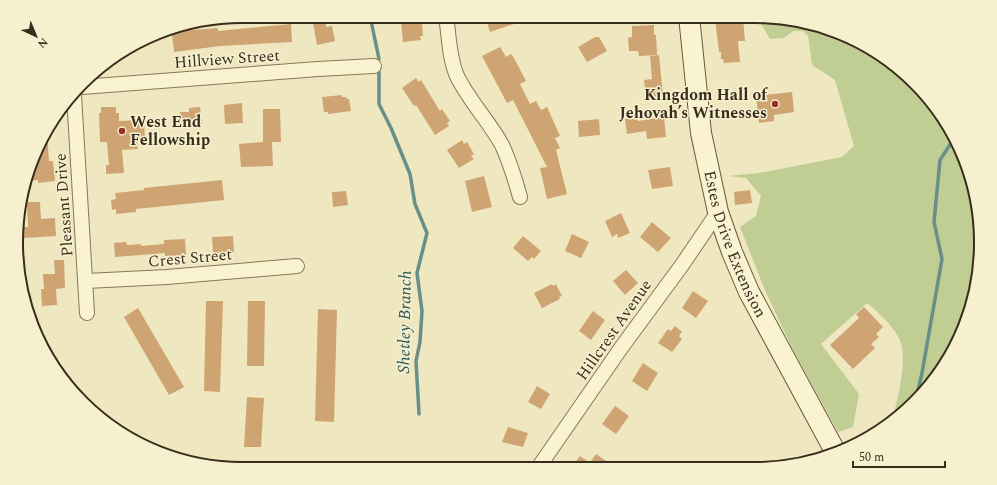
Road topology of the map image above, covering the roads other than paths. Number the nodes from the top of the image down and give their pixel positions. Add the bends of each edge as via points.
1 (447, 23) edge
2 (690, 23) edge
3 (374, 66) dead end
4 (87, 87) edge
5 (74, 101) edge
6 (520, 197) dead end
7 (718, 212) junction
8 (297, 266) dead end
9 (86, 281) junction
10 (87, 313) dead end
11 (833, 447) edge
12 (542, 462) edge

1 - 6 street via 452,60 457,75 501,144
2 - 7 main road, Estes Drive Extension via 701,133
3 - 4 street, Hillview Street
5 - 9 street, Pleasant Drive
7 - 11 main road, Estes Drive Extension via 749,292
7 - 12 street, Hillcrest Avenue
8 - 9 street, Crest Street
9 - 10 street, Pleasant Drive

